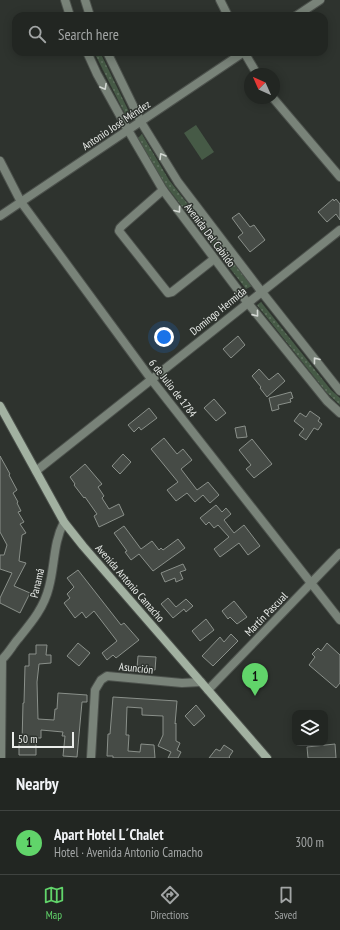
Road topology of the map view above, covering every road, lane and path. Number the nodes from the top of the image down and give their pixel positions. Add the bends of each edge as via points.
1 (65, 0) edge
2 (85, 0) edge
3 (220, 0) edge
4 (320, 0) edge
5 (69, 12) edge
6 (89, 12) edge
7 (226, 12) edge
8 (302, 12) edge
9 (89, 56) edge
10 (109, 56) edge
11 (238, 56) edge
12 (246, 56) edge
13 (253, 68) edge
14 (278, 104) edge
15 (141, 122) junction
16 (128, 130) junction
17 (0, 161) edge
18 (340, 177) edge
19 (163, 190) junction
20 (21, 202) junction
21 (0, 216) edge
22 (340, 230) edge
23 (214, 259) junction
24 (261, 291) junction
25 (247, 302) junction
26 (151, 379) junction
27 (340, 391) edge
28 (0, 406) edge
29 (340, 413) edge
30 (36, 471) junction
31 (64, 522) junction
32 (340, 553) edge
33 (311, 584) junction
34 (340, 620) edge
35 (1, 660) edge
36 (201, 682) junction
37 (208, 690) junction
38 (1, 758) edge
39 (91, 758) edge
40 (267, 758) edge

1 - 5 street
2 - 6 street
3 - 7 street
4 - 8 street
9 -> 16 street, Avenida Del Cabildo
10 - 15 street, Avenida Del Cabildo
11 - 15 street, Antonio José Méndez
12 - 13 street
14 - 18 street
15 - 16 street, Antonio José Méndez
24 -> 15 street, Avenida Del Cabildo via 178,182
16 - 19 street, Avenida Del Cabildo
16 - 20 street, Antonio José Méndez
17 - 20 street, 6 de Julio de 1784
19 -> 23 street, Avenida Del Cabildo
19 - 23 street via 119,231 168,294
20 - 21 street, Antonio José Méndez
20 - 26 street, 6 de Julio de 1784
22 - 24 street, Domingo Hermida
23 - 25 street, Avenida Del Cabildo
24 - 25 street, Domingo Hermida
27 -> 24 street, Avenida Del Cabildo
25 - 26 street, Domingo Hermida
25 -> 29 street, Avenida Del Cabildo via 327,401
26 - 30 street, Domingo Hermida
26 - 33 street, 6 de Julio de 1784
28 - 30 street, Avenida Antonio Camacho
30 - 31 street, Avenida Antonio Camacho
31 - 35 street, Panamá via 55,544 50,587 44,605
31 - 36 street, Avenida Antonio Camacho
32 - 33 street, Martín Pascual
33 - 34 street, 6 de Julio de 1784
33 - 37 street, Martín Pascual
35 - 38 street
36 - 37 street, Avenida Antonio Camacho
36 - 39 street, Asunción via 182,683 107,676 101,680 95,690
37 - 40 street, Avenida Antonio Camacho

